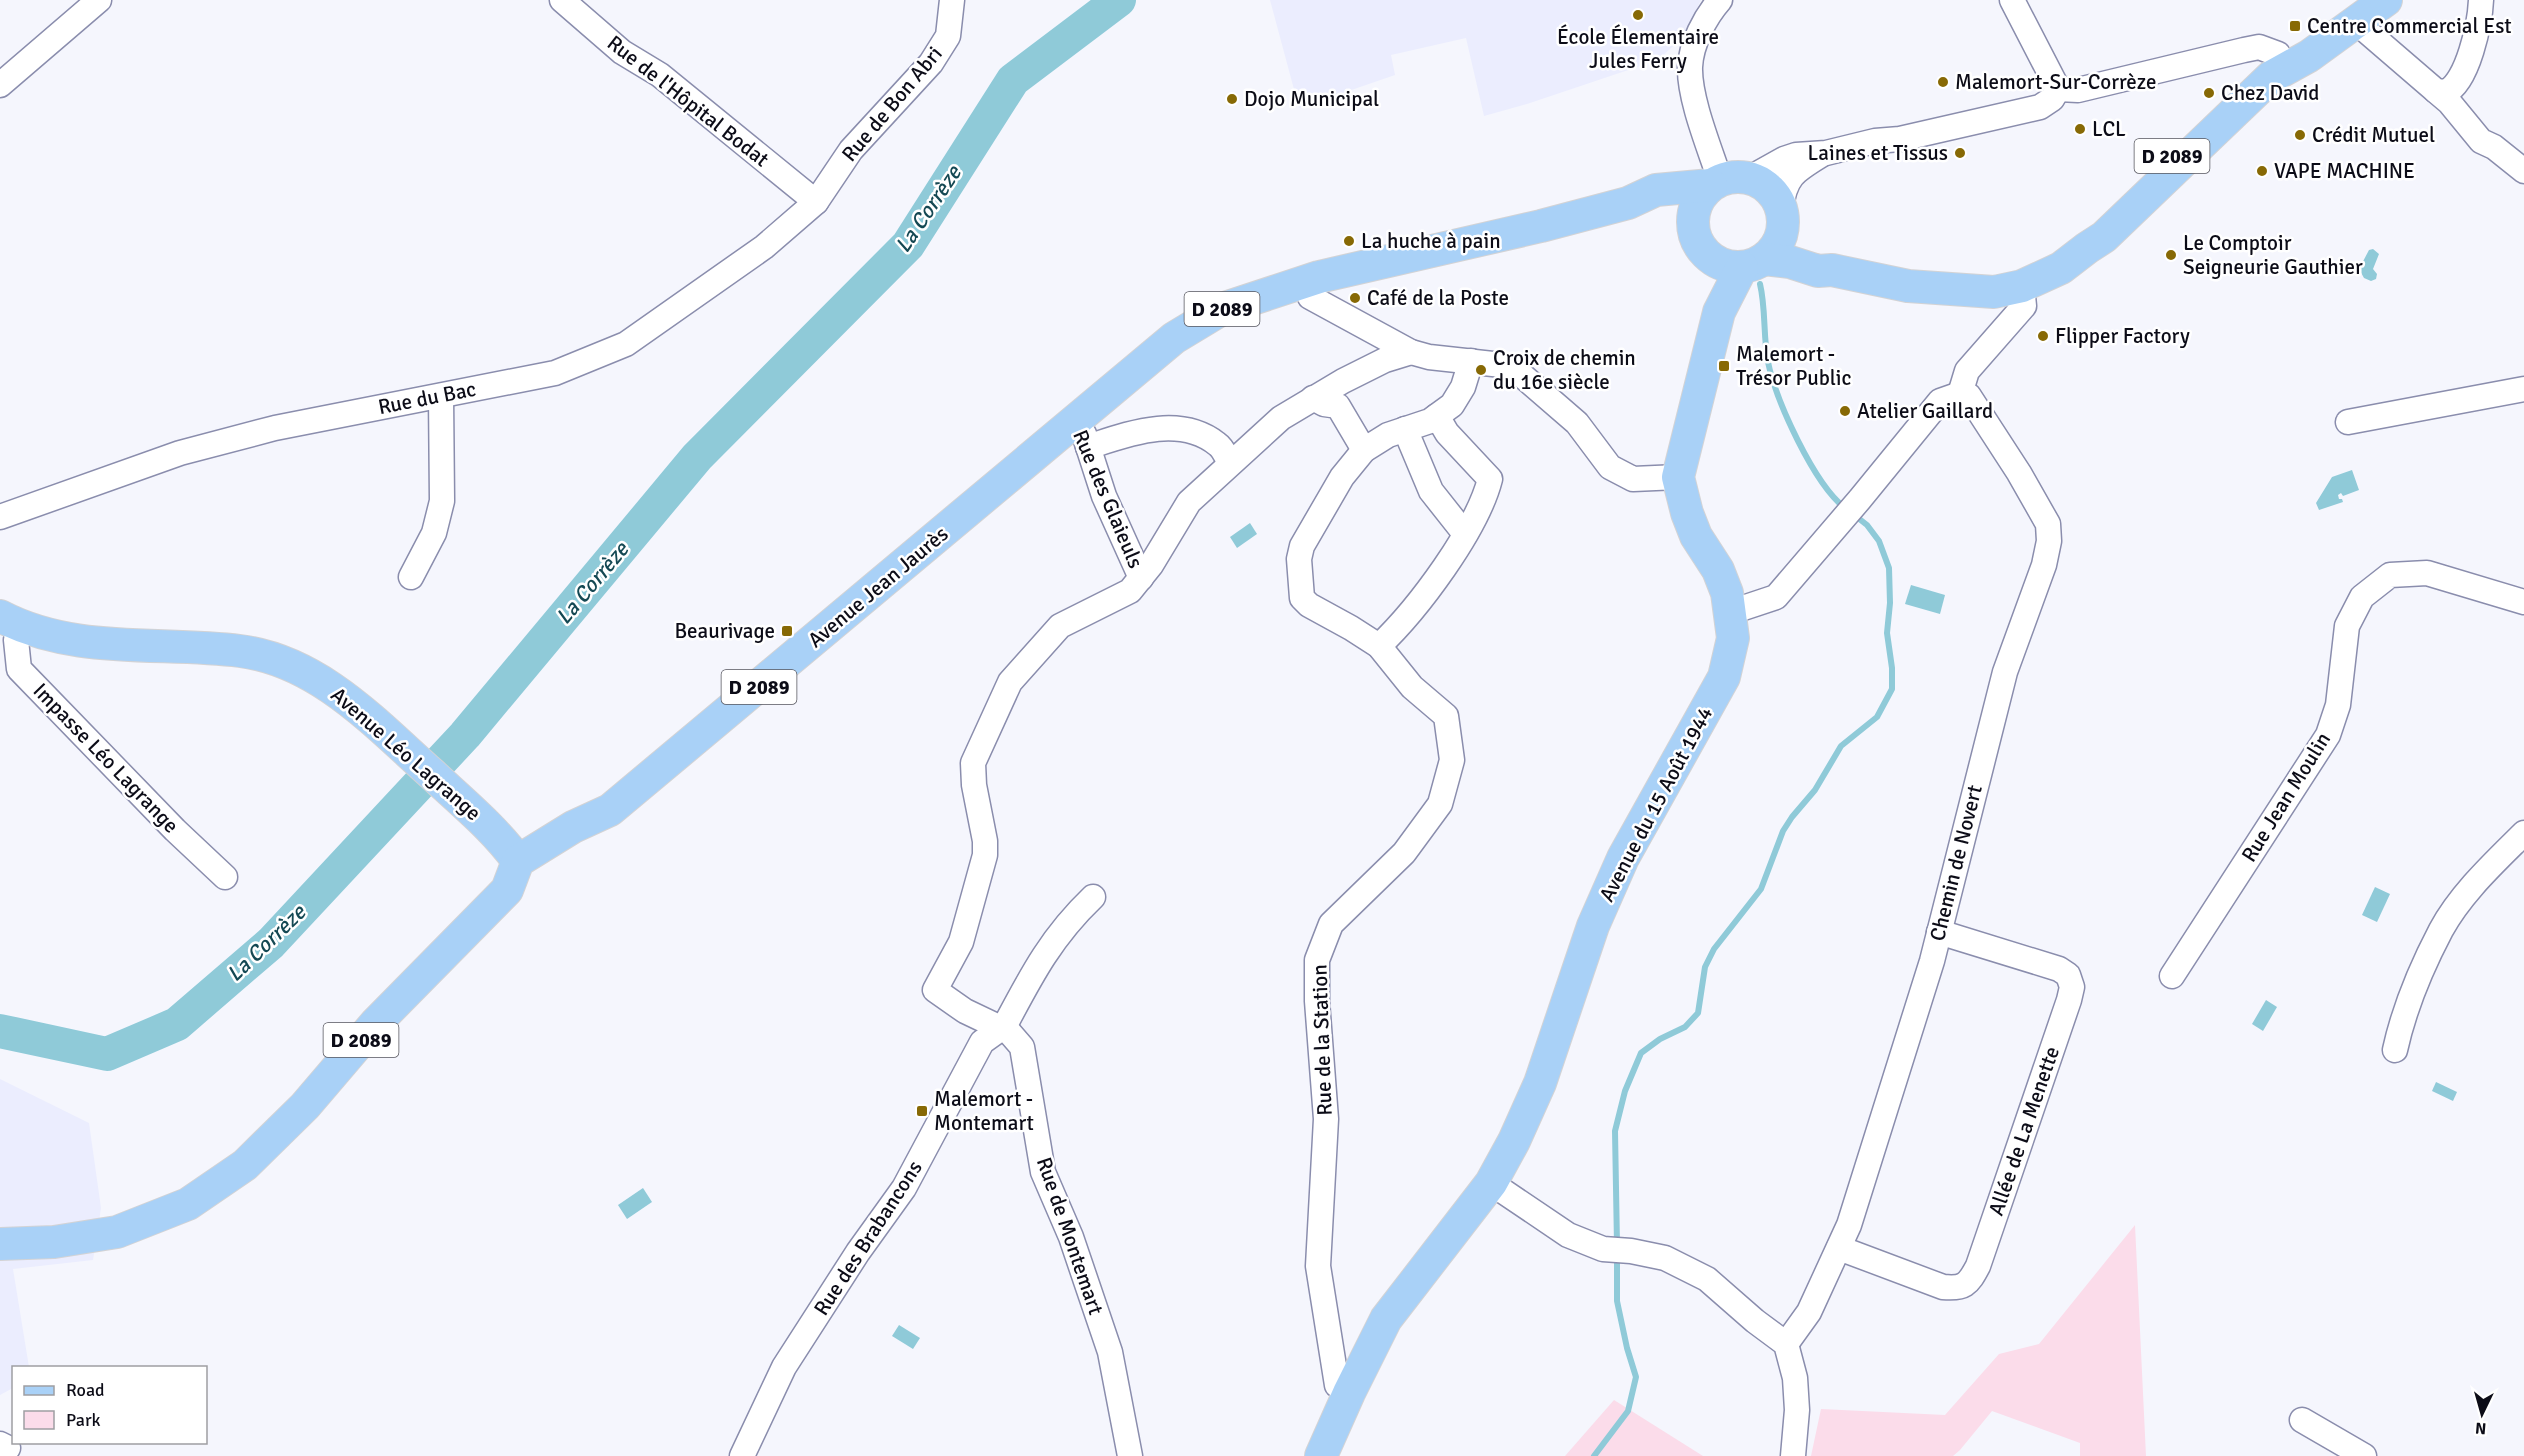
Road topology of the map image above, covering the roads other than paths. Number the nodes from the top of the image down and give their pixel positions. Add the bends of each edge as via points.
1 (99, 0) edge
2 (562, 0) edge
3 (952, 0) edge
4 (1720, 0) edge
5 (2012, 0) edge
6 (2386, 0) edge
7 (2481, 0) edge
8 (2361, 11) edge
9 (2271, 67) junction
10 (2463, 69) junction
11 (0, 85) edge
12 (2058, 89) junction
13 (2436, 91) junction
14 (2494, 147) junction
15 (1826, 153) junction
16 (2524, 171) edge
17 (1727, 181) junction
18 (816, 202) junction
19 (1628, 203) junction
20 (1782, 215) junction
21 (1693, 226) junction
22 (1708, 256) junction
23 (1753, 263) junction
24 (1832, 270) junction
25 (1305, 281) junction
26 (2022, 286) junction
27 (1719, 312) junction
28 (1411, 352) junction
29 (1471, 361) junction
30 (2524, 389) edge
31 (1960, 394) junction
32 (441, 396) junction
33 (1313, 398) junction
34 (1437, 416) junction
35 (2348, 422) dead end
36 (1405, 429) junction
37 (1082, 434) junction
38 (1364, 450) junction
39 (1230, 463) junction
40 (1678, 477) junction
41 (0, 517) edge
42 (1465, 534) junction
43 (411, 577) dead end
44 (1141, 578) junction
45 (2524, 602) edge
46 (1731, 612) junction
47 (10, 621) edge
48 (1379, 646) junction
49 (2524, 833) edge
50 (518, 861) junction
51 (225, 877) dead end
52 (1093, 897) dead end
53 (1939, 932) junction
54 (2172, 976) dead end
55 (1003, 1029) junction
56 (2395, 1050) dead end
57 (1491, 1184) junction
58 (0, 1244) edge
59 (1839, 1248) junction
60 (1786, 1344) junction
61 (1349, 1393) junction
62 (2302, 1420) dead end
63 (742, 1456) edge
64 (1130, 1456) edge
65 (1321, 1456) edge
66 (1793, 1456) edge
67 (2364, 1456) edge

1 - 11 street
2 - 18 street, Rue de l'Hôpital Bodat via 622,52 660,75
3 - 18 street, Rue de Bon Abri via 948,36 931,63 850,150
4 - 17 street via 1710,11 1698,38 1690,68 1698,109
5 - 12 street
6 - 8 main road, D 2089
7 - 10 street via 2475,42
8 - 9 main road, D 2089 via 2309,39
8 - 9 main road, D 2089 via 2309,56
8 - 13 street
9 - 12 street via 2259,48 2078,90
9 - 26 main road, D 2089 via 2104,237 2061,268
10 - 13 street via 2451,90
10 - 14 street via 2462,104 2489,134
12 - 15 street, Avenue Jean Jaurès via 2040,107
13 - 14 street via 2481,141
14 - 16 street
15 - 17 street, Avenue Jean Jaurès via 1784,159
15 - 20 street, Avenue Jean Jaurès via 1787,180
17 - 19 main road, Avenue Jean Jaurès / D 2089 via 1656,190
17 - 20 main road via 1769,189
17 - 21 main road via 1697,203
18 - 32 street, Rue du Bac via 764,247 626,344 555,373
19 - 21 main road, Avenue Jean Jaurès / D 2089 via 1682,213
19 - 25 main road, Avenue Jean Jaurès / D 2089
20 - 23 main road via 1781,236 1774,249
20 - 24 main road, D 2089 via 1802,248
21 - 22 main road via 1700,247
22 - 23 main road via 1730,266
22 - 27 main road
23 - 24 main road, D 2089 via 1790,262 1818,271
23 - 27 main road
24 - 26 main road, D 2089 via 1938,289 1994,292
25 - 28 street via 1310,297
25 - 37 main road, Avenue Jean Jaurès / D 2089 via 1240,302 1202,319 1174,338
26 - 31 street via 2024,306 1967,371
27 - 40 main road
28 - 29 street
28 - 33 street via 1385,360
29 - 34 street via 1452,405
29 - 40 street via 1518,371 1577,423 1610,467 1633,479
30 - 35 street
31 - 46 street via 1940,401 1776,597
31 - 53 street, Chemin de Novert via 1969,396 2019,473 2048,524 2049,541 2005,672
32 - 41 street, Rue du Bac via 275,428 180,453
32 - 43 street via 442,501 434,533
33 - 38 street via 1338,406
33 - 39 street via 1281,418
34 - 36 street
34 - 42 street via 1447,433 1490,478 1485,500
36 - 38 street
36 - 42 street via 1431,491
37 - 39 street via 1171,428 1200,434 1219,445
37 - 44 street, Rue des Glaieuls via 1104,496
37 - 50 main road, Avenue Jean Jaurès / D 2089 via 610,810 573,827
38 - 48 street, Rue de la Station via 1330,496 1302,546 1299,559 1302,598
39 - 44 street via 1189,502
40 - 46 main road, Avenue du 15 Août 1944 via 1696,536 1718,570
42 - 48 street via 1394,632
44 - 55 street, Rue de Montemart via 1130,591 1060,626 1010,682 973,763 985,855 962,942 935,990 965,1011
45 - 54 street, Rue Jean Moulin via 2427,573 2390,575 2362,597 2347,626 2338,705 2328,735
46 - 57 main road, Avenue du 15 Août 1944 via 1733,638 1724,677 1623,858 1593,926 1540,1083
47 - 50 main road, Avenue Léo Lagrange via 80,641 242,651 286,663 325,683 361,710 495,832
47 - 51 street, Impasse Léo Lagrange via 19,669
48 - 61 street, Rue de la Station via 1412,687 1446,716 1452,760 1440,804 1404,853 1330,924 1317,960 1326,1119 1318,1266 1337,1385
49 - 56 street via 2475,884 2441,929 2403,1016
50 - 58 main road, D 2089 via 507,890 375,1024 305,1106 245,1165 188,1204 117,1232 54,1242
52 - 55 street via 1043,954
53 - 59 street, Chemin de Novert
53 - 59 street, Allée de La Menette via 2059,969 2068,975 2072,987 2069,1000 1978,1266 1969,1282 1957,1288 1942,1287
55 - 63 street, Rue des Brabancons via 982,1042 904,1188 784,1367
55 - 64 street, Rue de Montemart via 1022,1047 1043,1172 1071,1237 1110,1352
57 - 60 street via 1568,1235 1603,1249 1665,1258 1707,1279
57 - 61 main road, Avenue du 15 Août 1944 via 1386,1319
59 - 60 street, Chemin de Novert via 1809,1312
60 - 66 street via 1795,1378
61 - 65 main road, Avenue du 15 Août 1944
62 - 67 street

